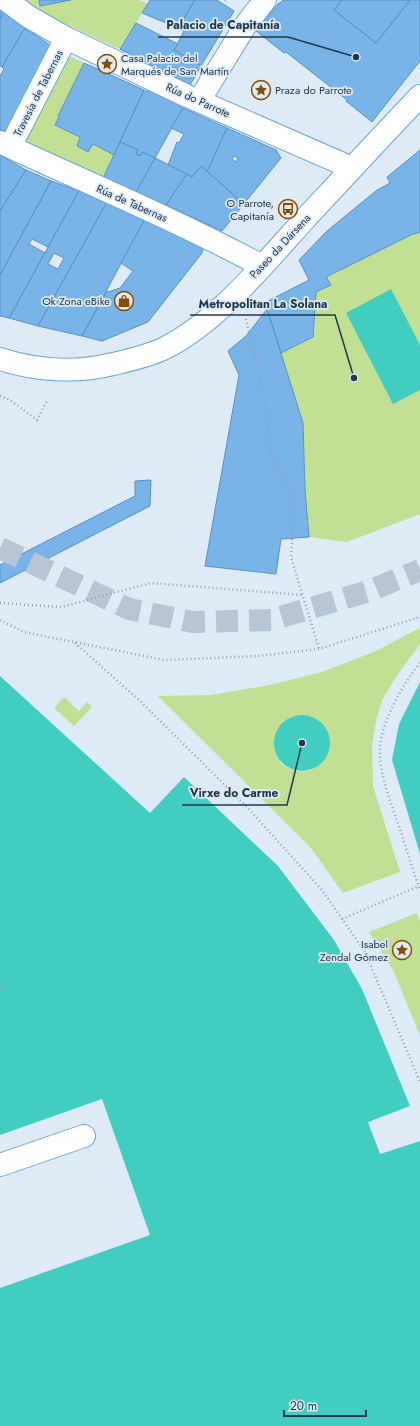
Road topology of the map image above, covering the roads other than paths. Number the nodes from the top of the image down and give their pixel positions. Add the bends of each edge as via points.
1 (6, 0) edge
2 (265, 0) edge
3 (66, 38) junction
4 (420, 96) edge
5 (199, 101) junction
6 (5, 144) edge
7 (352, 168) junction
8 (262, 266) junction
9 (0, 359) edge
10 (84, 1136) dead end
11 (0, 1165) edge

1 - 3 street, Rúa do Parrote via 29,17
2 - 5 street via 247,23
3 - 5 street, Rúa do Parrote
3 - 6 street, Travesía de Tabernas
4 - 7 street, Paseo da Dársena
5 - 7 street, Rúa do Parrote
6 - 8 street, Rúa de Tabernas via 219,243
7 - 8 street, Paseo da Dársena
8 - 9 street, Paseo da Dársena via 216,312 190,332 164,348 134,359 100,367 71,370 41,369
10 - 11 street

